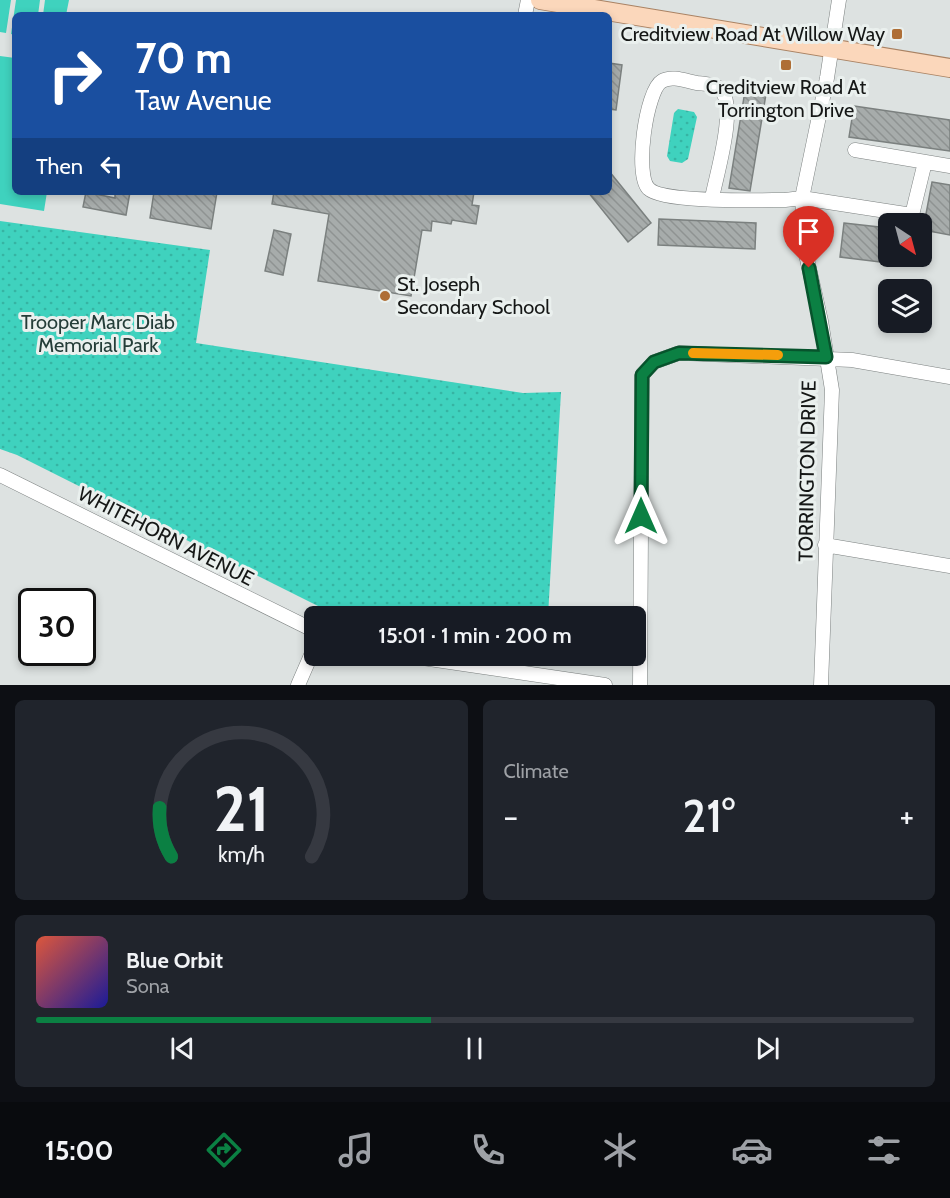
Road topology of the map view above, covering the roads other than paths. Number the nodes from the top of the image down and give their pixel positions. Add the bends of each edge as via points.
1 (540, 0) edge
2 (839, 0) edge
3 (832, 47) junction
4 (950, 68) edge
5 (855, 150) dead end
6 (924, 162) junction
7 (950, 166) edge
8 (712, 198) junction
9 (802, 198) junction
10 (826, 357) junction
11 (950, 377) edge
12 (0, 475) edge
13 (825, 545) junction
14 (950, 566) edge
15 (304, 627) edge
16 (306, 666) edge
17 (477, 666) edge
18 (298, 685) edge
19 (605, 685) edge
20 (640, 685) edge
21 (821, 685) edge

1 - 3 main road
2 - 3 street, TORRINGTON DRIVE
3 - 4 main road
3 - 9 street, TORRINGTON DRIVE
5 - 6 street
6 - 7 street
6 - 9 street via 912,215
8 - 8 street via 670,197 649,190 642,179 652,92 660,82 671,78 715,86 726,96 729,112
8 - 9 street
9 - 10 street, TORRINGTON DRIVE via 805,250
10 - 11 street
10 - 13 street, TORRINGTON DRIVE via 832,390
10 - 20 street via 679,353 654,362 642,375
12 - 15 street, WHITEHORN AVENUE
13 - 14 street
13 - 21 street, TORRINGTON DRIVE
16 - 18 street
17 - 19 street

